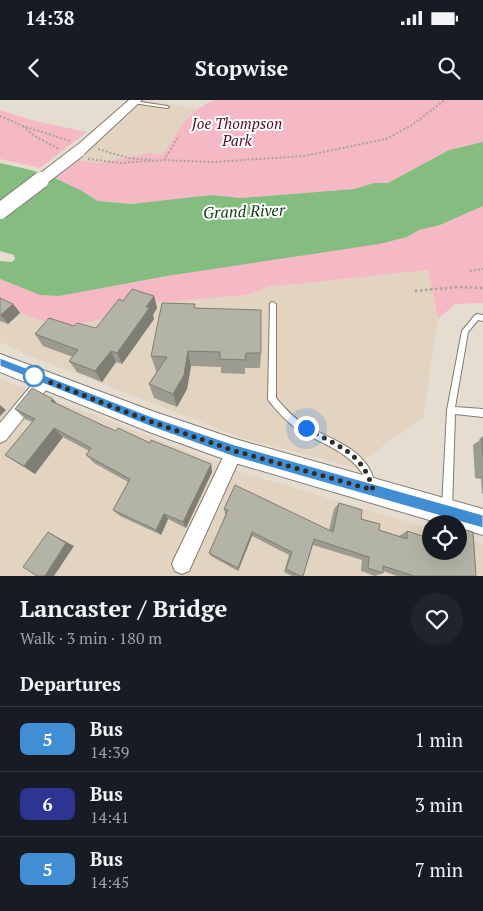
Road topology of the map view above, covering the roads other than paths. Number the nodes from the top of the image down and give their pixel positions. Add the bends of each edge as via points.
1 (135, 101) edge
2 (167, 107) dead end
3 (0, 211) edge
4 (273, 304) dead end
5 (483, 318) edge
6 (0, 363) edge
7 (45, 380) junction
8 (451, 410) junction
9 (483, 412) edge
10 (0, 435) edge
11 (235, 451) junction
12 (373, 490) junction
13 (446, 511) junction
14 (483, 522) edge
15 (182, 564) dead end

1 - 2 lane
1 - 3 main road, bridge via 82,150
4 - 12 lane via 272,399 290,419 355,456 368,472
5 - 8 lane via 477,318 465,331
6 - 7 main road
7 - 10 street
7 - 11 main road
8 - 9 lane
8 - 13 lane
11 - 12 main road
11 - 15 street
12 - 13 main road
13 - 14 main road

